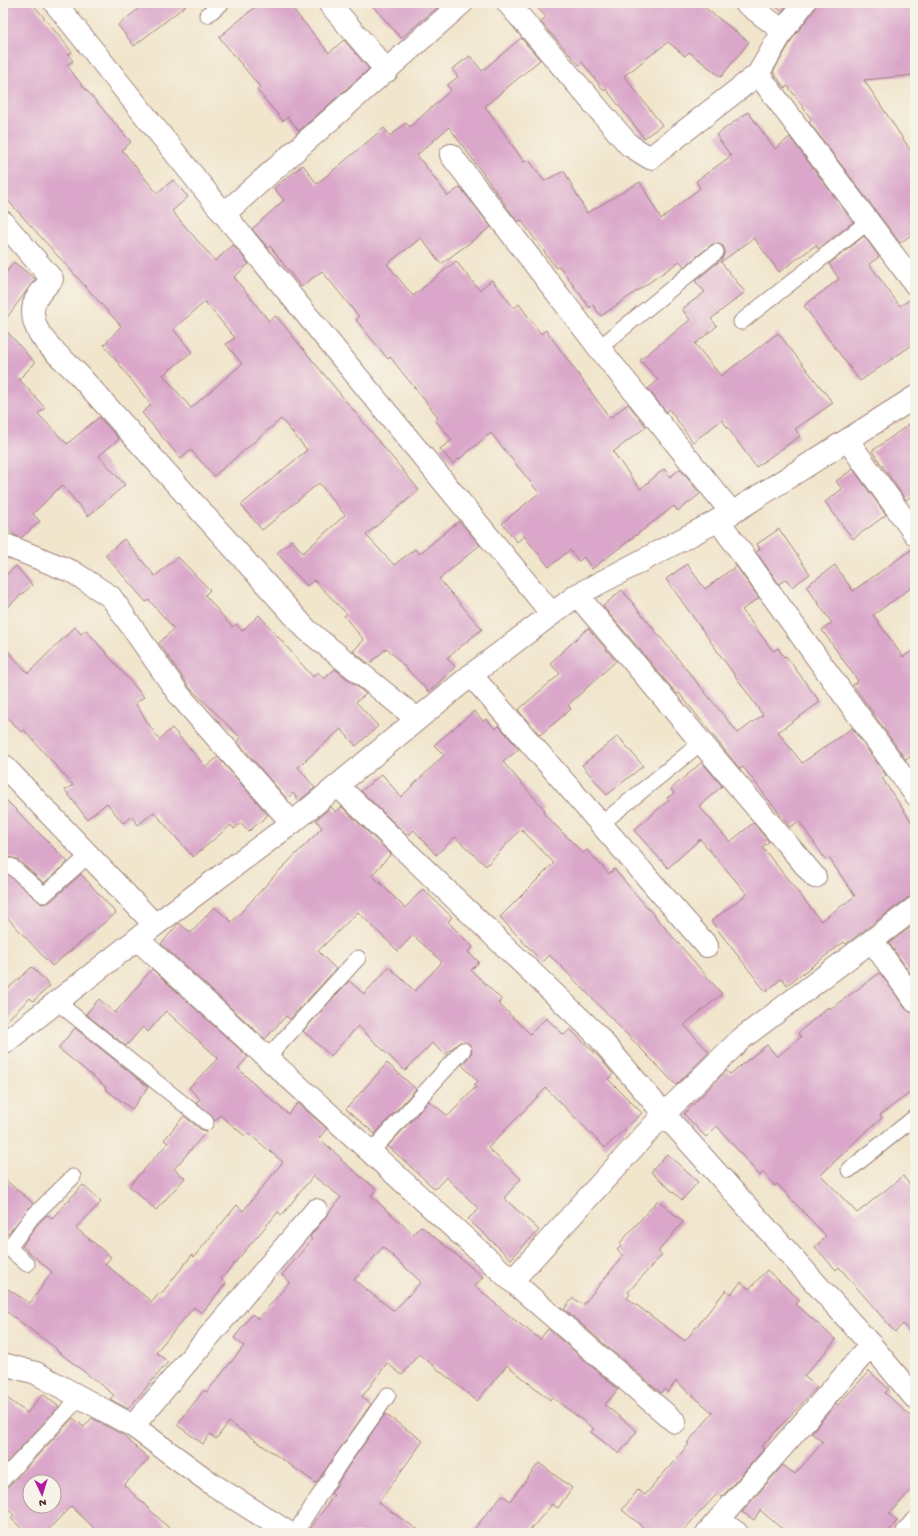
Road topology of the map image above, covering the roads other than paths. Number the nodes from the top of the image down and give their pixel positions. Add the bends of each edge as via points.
1 (55, 3) edge
2 (222, 3) edge
3 (329, 3) edge
4 (462, 3) edge
5 (508, 3) edge
6 (746, 3) edge
7 (804, 3) edge
8 (207, 15) dead end
9 (783, 31) junction
10 (387, 71) junction
11 (758, 74) junction
12 (451, 155) dead end
13 (224, 214) junction
14 (868, 221) junction
15 (7, 235) edge
16 (716, 252) dead end
17 (915, 284) edge
18 (741, 322) dead end
19 (599, 348) junction
20 (915, 397) edge
21 (848, 441) junction
22 (725, 516) junction
23 (915, 534) edge
24 (3, 544) edge
25 (577, 595) junction
26 (552, 614) junction
27 (471, 675) junction
28 (417, 719) junction
29 (702, 742) junction
30 (3, 765) edge
31 (338, 786) junction
32 (915, 794) edge
33 (292, 823) junction
34 (601, 824) junction
35 (89, 855) junction
36 (11, 866) dead end
37 (815, 877) dead end
38 (915, 908) edge
39 (155, 925) junction
40 (137, 939) junction
41 (872, 941) junction
42 (706, 946) dead end
43 (358, 958) dead end
44 (915, 1000) edge
45 (57, 1002) junction
46 (3, 1044) edge
47 (463, 1050) dead end
48 (268, 1058) junction
49 (664, 1114) junction
50 (915, 1117) edge
51 (206, 1122) dead end
52 (371, 1152) junction
53 (849, 1170) dead end
54 (73, 1177) dead end
55 (316, 1210) dead end
56 (6, 1246) edge
57 (27, 1264) dead end
58 (512, 1281) junction
59 (871, 1345) junction
60 (3, 1364) edge
61 (388, 1396) dead end
62 (80, 1397) junction
63 (915, 1398) edge
64 (674, 1422) dead end
65 (133, 1426) junction
66 (3, 1479) edge
67 (915, 1523) edge
68 (713, 1526) edge
69 (289, 1533) edge
70 (296, 1533) edge
71 (737, 1533) edge
72 (907, 1533) edge

1 - 13 street
2 - 8 lane
3 - 10 street
4 - 10 street
5 - 11 street via 629,145 650,158
6 - 9 street
7 - 9 street
9 - 11 street
10 - 13 street
11 - 14 street
12 - 19 street
13 - 26 street
14 - 17 street
14 - 18 lane
15 - 28 street via 52,279 34,303 32,320 39,334 78,374 307,630
16 - 19 lane
19 - 22 street
20 - 21 street
21 - 22 street
21 - 23 street
22 - 25 street
22 - 32 street
24 - 33 street via 73,572 111,597 180,696
25 - 26 street
25 - 29 street
26 - 27 street
27 - 28 street
27 - 34 street
28 - 31 street
29 - 34 lane
29 - 37 street
30 - 35 street
31 - 33 street
31 - 49 street via 596,1034
33 - 39 street
34 - 42 street
35 - 36 lane via 44,895
35 - 39 street
38 - 41 street
39 - 40 street
40 - 45 street
40 - 48 street
41 - 44 street
41 - 49 street via 741,1039
43 - 48 lane
45 - 46 street
45 - 51 lane
47 - 52 lane
48 - 52 street
49 - 58 street
49 - 59 street
50 - 53 lane
52 - 58 street
54 - 56 lane
55 - 65 street
56 - 57 lane
58 - 64 street
59 - 63 street
59 - 68 street
60 - 62 street via 36,1373
61 - 70 lane via 340,1463
62 - 65 street
62 - 66 lane
65 - 69 street via 212,1484
67 - 72 street
68 - 71 street

